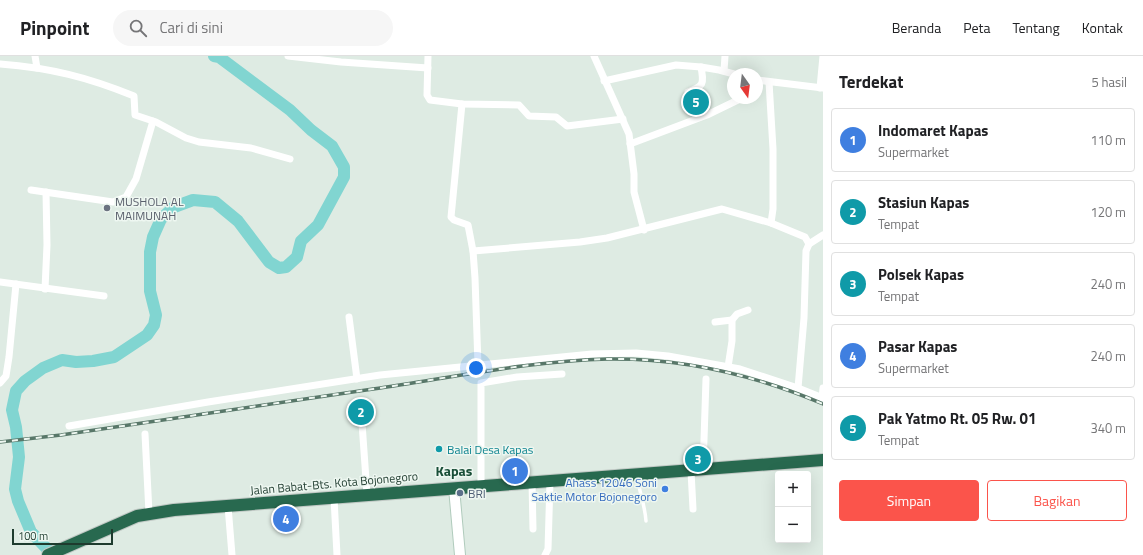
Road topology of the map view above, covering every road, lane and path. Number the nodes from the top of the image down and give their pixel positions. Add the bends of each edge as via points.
1 (35, 56) edge
2 (288, 56) edge
3 (428, 56) edge
4 (594, 56) edge
5 (725, 56) edge
6 (823, 56) edge
7 (0, 64) edge
8 (37, 68) junction
9 (428, 68) junction
10 (701, 68) junction
11 (724, 71) junction
12 (727, 72) edge
13 (604, 81) junction
14 (763, 81) edge
15 (769, 82) junction
16 (822, 88) edge
17 (688, 92) dead end
18 (462, 104) junction
19 (730, 104) edge
20 (623, 119) junction
21 (153, 121) junction
22 (630, 144) junction
23 (290, 159) dead end
24 (31, 190) dead end
25 (46, 192) junction
26 (771, 223) junction
27 (644, 230) junction
28 (823, 235) edge
29 (809, 244) junction
30 (473, 251) junction
31 (0, 282) edge
32 (16, 284) junction
33 (45, 288) junction
34 (104, 296) dead end
35 (748, 310) dead end
36 (349, 317) dead end
37 (732, 320) junction
38 (715, 322) dead end
39 (478, 365) junction
40 (728, 367) junction
41 (562, 374) dead end
42 (357, 379) junction
43 (706, 379) dead end
44 (0, 383) edge
45 (798, 388) junction
46 (823, 388) edge
47 (822, 398) edge
48 (362, 423) dead end
49 (69, 426) dead end
50 (145, 434) dead end
51 (823, 460) edge
52 (697, 470) junction
53 (637, 474) junction
54 (550, 481) junction
55 (532, 482) junction
56 (481, 486) junction
57 (454, 488) junction
58 (367, 494) junction
59 (334, 498) junction
60 (228, 506) junction
61 (693, 509) dead end
62 (149, 513) junction
63 (646, 521) dead end
64 (533, 530) dead end
65 (48, 555) edge
66 (232, 555) edge
67 (337, 555) edge
68 (460, 555) edge
69 (545, 555) edge

1 - 8 street
2 - 9 street
3 - 9 street
4 - 13 street
5 - 11 street
6 - 16 street
7 - 8 street
8 - 21 street via 88,78 134,96 135,115
9 - 18 street via 427,95 430,100
10 - 11 street
10 - 13 street via 676,65
10 - 17 street via 703,83
11 - 12 street
13 - 20 street
14 - 15 street
15 - 16 street
15 - 26 street via 773,149
18 - 20 street via 518,105 529,116 556,117 567,126
18 - 30 street via 451,217 468,227
19 - 22 street
20 - 22 street
21 - 23 street via 199,142 251,148
21 - 25 street via 136,179 126,197 113,202
22 - 27 street via 634,192
24 - 25 street
25 - 33 street
26 - 27 street via 722,209
26 - 29 street via 805,237
27 - 30 street via 580,242
28 - 29 street
29 - 45 street via 806,255
30 - 39 street
31 - 32 street
32 - 33 street
32 - 44 street via 8,364 6,376
33 - 34 street
35 - 37 street via 737,314
36 - 42 street
37 - 38 street
37 - 40 street
39 - 40 street via 592,354 636,353
39 - 42 street
40 - 45 street
41 - 56 street via 481,383
42 - 49 street
43 - 52 street
45 - 47 street
46 - 47 street
48 - 58 street
50 - 62 street
51 - 52 highway, Jalan Babat-Bts. Kota Bojonegoro
52 - 53 highway, Jalan Babat-Bts. Kota Bojonegoro
52 - 61 street
53 - 54 highway, Jalan Babat-Bts. Kota Bojonegoro
53 - 63 lane
54 - 55 highway, Jalan Babat-Bts. Kota Bojonegoro
54 - 69 street via 548,549
55 - 56 highway, Jalan Babat-Bts. Kota Bojonegoro
55 - 64 street
56 - 57 highway, Jalan Babat-Bts. Kota Bojonegoro
57 - 58 highway, Jalan Babat-Bts. Kota Bojonegoro
57 - 68 street
58 - 59 highway, Jalan Babat-Bts. Kota Bojonegoro
59 - 60 highway, Jalan Babat-Bts. Kota Bojonegoro
59 - 67 street
60 - 62 highway, Jalan Babat-Bts. Kota Bojonegoro
60 - 66 street
62 - 65 highway, Jalan Babat-Bts. Kota Bojonegoro via 117,524

